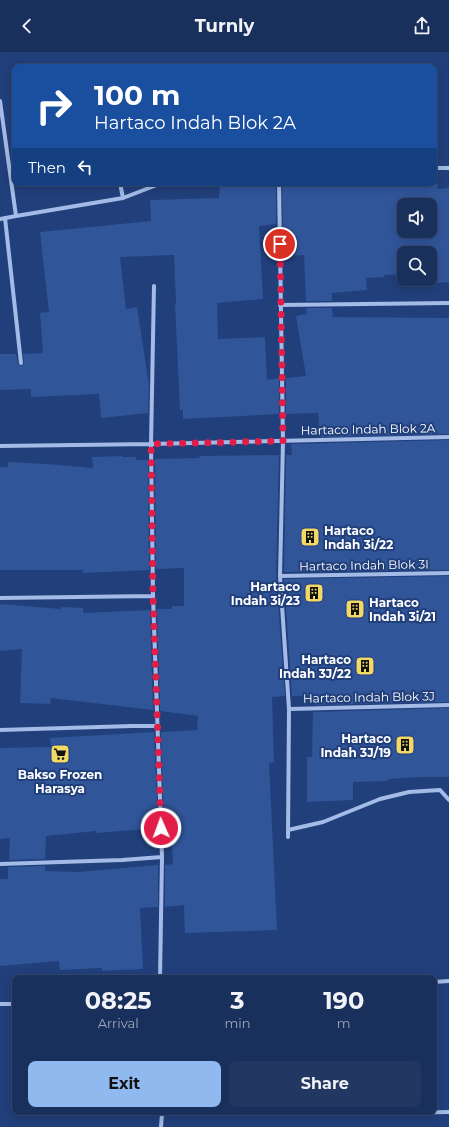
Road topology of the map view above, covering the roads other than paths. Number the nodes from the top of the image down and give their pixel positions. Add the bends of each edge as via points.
1 (0, 101) edge
2 (437, 168) edge
3 (449, 168) edge
4 (121, 186) edge
5 (154, 186) edge
6 (279, 186) edge
7 (123, 198) junction
8 (16, 216) junction
9 (5, 218) junction
10 (0, 220) edge
11 (154, 286) dead end
12 (449, 303) edge
13 (280, 305) junction
14 (21, 363) dead end
15 (449, 438) edge
16 (283, 441) junction
17 (151, 444) junction
18 (0, 446) edge
19 (449, 573) edge
20 (280, 576) junction
21 (153, 596) junction
22 (0, 598) edge
23 (449, 705) edge
24 (289, 709) junction
25 (157, 726) junction
26 (0, 730) edge
27 (449, 800) edge
28 (288, 830) junction
29 (288, 837) dead end
30 (162, 857) junction
31 (0, 864) edge
32 (160, 975) edge
33 (449, 981) edge
34 (437, 982) edge
35 (0, 1004) edge
36 (12, 1004) edge
37 (437, 1112) edge
38 (449, 1112) edge
39 (162, 1115) edge
40 (161, 1127) edge

1 - 8 street
2 - 3 street
4 - 7 street
5 - 7 street
6 - 13 street
7 - 8 street
8 - 9 street
9 - 10 street
9 - 14 street
11 - 17 street
12 - 13 street
13 - 16 street
15 - 16 street, Hartaco Indah Blok 2A
16 - 17 street, Hartaco Indah Blok 2A
16 - 20 street
17 - 18 street, Hartaco Indah Blok 2A
17 - 21 street
19 - 20 street, Hartaco Indah Blok 3I
20 - 24 street
21 - 22 street
21 - 25 street
23 - 24 street, Hartaco Indah Blok 3J
24 - 28 street
25 - 26 street
25 - 30 street
27 - 28 street via 440,790 410,792 380,799 323,822
28 - 29 street
30 - 31 street
30 - 32 street
33 - 34 street
35 - 36 street
37 - 38 street
39 - 40 street

